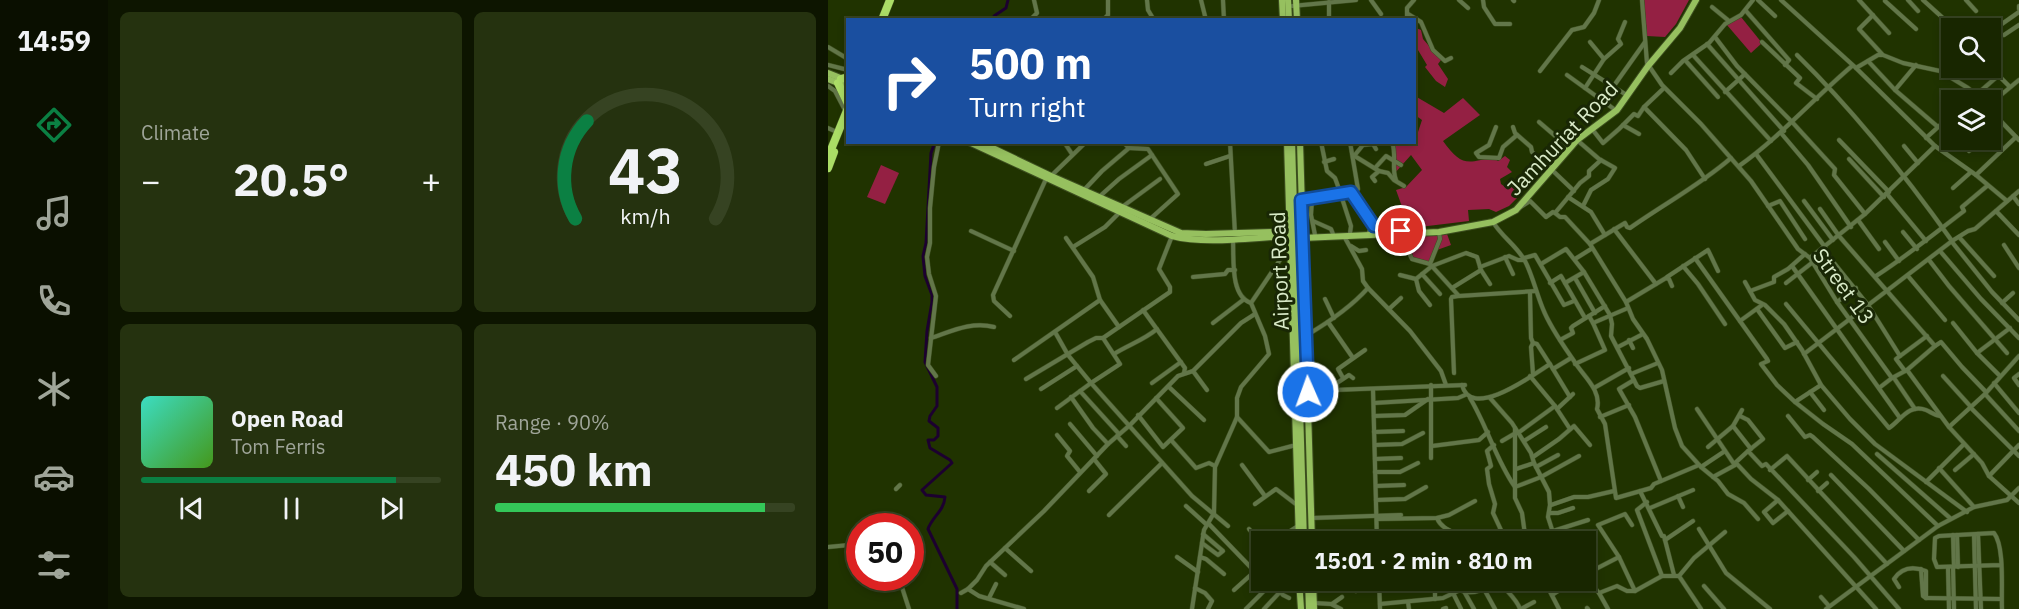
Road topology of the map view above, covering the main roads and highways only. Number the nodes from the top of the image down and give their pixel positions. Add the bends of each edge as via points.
1 (892, 0) edge
2 (1282, 0) edge
3 (1694, 0) edge
4 (1293, 2) edge
5 (885, 18) edge
6 (1283, 18) edge
7 (1293, 18) edge
8 (828, 73) edge
9 (828, 79) edge
10 (843, 80) edge
11 (1626, 95) junction
12 (846, 101) edge
13 (846, 110) edge
14 (846, 126) edge
15 (973, 144) edge
16 (984, 144) edge
17 (1287, 144) edge
18 (1296, 144) edge
19 (1296, 144) edge
20 (828, 157) edge
21 (828, 168) edge
22 (1550, 168) junction
23 (1048, 178) junction
24 (1119, 209) junction
25 (1401, 233) junction
26 (1296, 234) junction
27 (1347, 235) junction
28 (1206, 237) junction
29 (1298, 531) edge
30 (1308, 531) edge
31 (1309, 531) edge
32 (1300, 591) edge
33 (1306, 591) edge
34 (1313, 591) edge
35 (1314, 606) edge
36 (1301, 609) edge
37 (1307, 609) edge

1 - 5 highway
2 - 6 main road
3 - 11 main road, Jamhuriat Road via 1680,28
4 - 7 main road
8 - 10 main road
9 - 10 main road
10 - 12 highway
11 - 22 main road, Jamhuriat Road via 1614,109 1575,137
11 - 22 main road, Jamhuriat Road via 1617,110 1577,140
13 - 20 highway
14 - 21 highway
15 - 23 main road
16 - 23 main road
17 - 26 main road, Airport Road
18 - 26 main road
19 - 26 main road, Airport Road via 1301,200
22 - 25 main road, Jamhuriat Road via 1521,202 1505,214 1439,230
22 - 25 main road, Jamhuriat Road via 1519,208 1492,222 1438,232
23 - 24 main road
23 - 24 main road via 1084,190
24 - 28 main road via 1182,233
24 - 28 main road via 1172,236
25 - 27 main road, Jamhuriat Road
25 - 27 main road, Jamhuriat Road
26 - 27 main road, Jamhuriat Road
26 - 27 main road, Jamhuriat Road
26 - 28 main road
26 - 29 main road, Airport Road via 1290,252
26 - 30 main road, Airport Road
26 - 31 main road, Airport Road via 1306,335
32 - 36 main road
33 - 37 main road
34 - 35 main road

